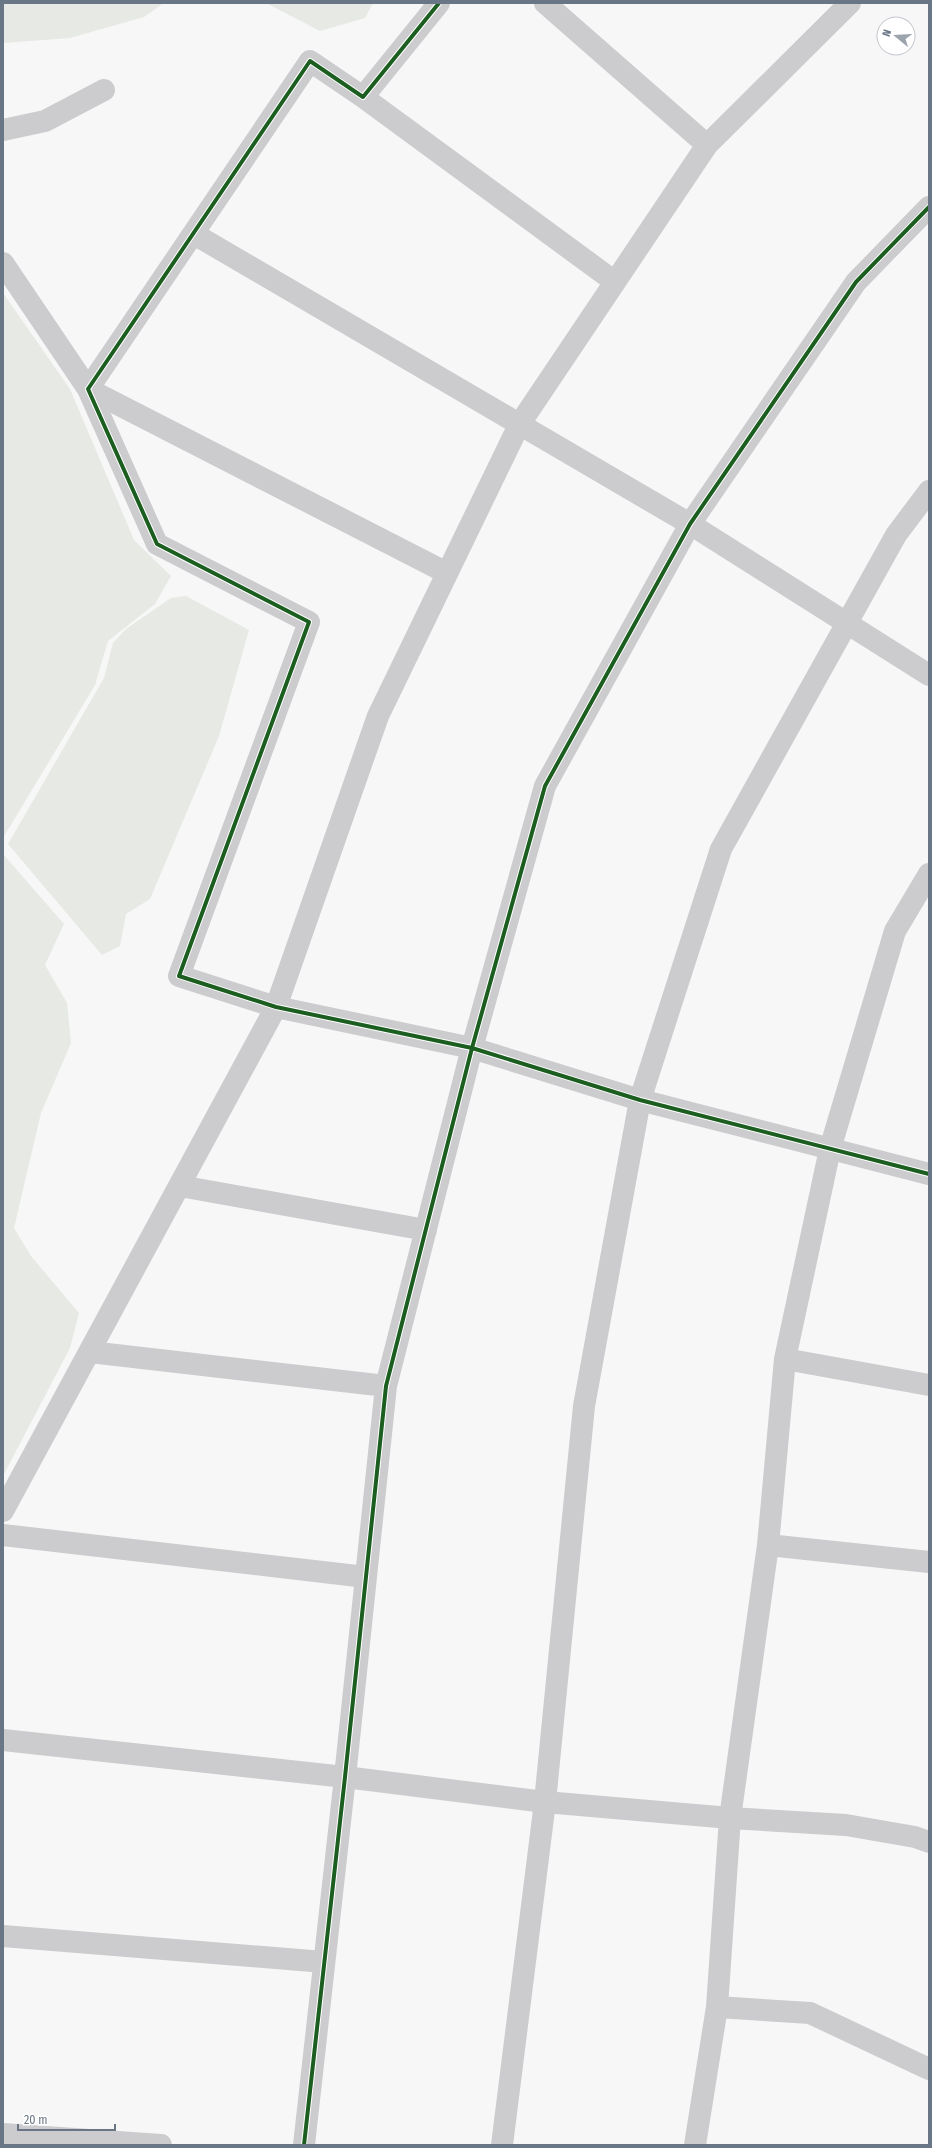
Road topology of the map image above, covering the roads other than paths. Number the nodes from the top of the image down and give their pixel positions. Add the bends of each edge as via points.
1 (440, 3) edge
2 (545, 3) edge
3 (839, 7) edge
4 (104, 90) dead end
5 (363, 97) junction
6 (3, 130) edge
7 (707, 145) junction
8 (929, 207) edge
9 (194, 234) junction
10 (3, 263) edge
11 (615, 282) junction
12 (88, 389) junction
13 (519, 425) junction
14 (929, 491) edge
15 (690, 524) junction
16 (447, 573) junction
17 (848, 625) junction
18 (929, 674) edge
19 (929, 874) edge
20 (276, 1007) junction
21 (472, 1048) junction
22 (640, 1100) junction
23 (830, 1149) junction
24 (929, 1174) edge
25 (180, 1186) junction
26 (426, 1230) junction
27 (90, 1352) junction
28 (785, 1359) junction
29 (929, 1385) edge
30 (386, 1386) junction
31 (3, 1511) edge
32 (3, 1535) edge
33 (768, 1545) junction
34 (929, 1562) edge
35 (366, 1577) junction
36 (3, 1740) edge
37 (345, 1777) junction
38 (545, 1802) junction
39 (730, 1818) junction
40 (929, 1842) edge
41 (3, 1936) edge
42 (324, 1962) junction
43 (717, 2007) junction
44 (929, 2069) edge
45 (3, 2134) edge
46 (161, 2145) edge
47 (304, 2145) edge
48 (502, 2145) edge
49 (695, 2145) edge

1 - 5 street
2 - 7 street
3 - 7 street
4 - 6 street via 45,121
5 - 9 street via 310,61
5 - 11 street
7 - 11 street
8 - 15 street via 856,282
9 - 12 street
9 - 13 street
10 - 12 street
11 - 13 street
12 - 16 street
12 - 20 street via 157,544 309,622 179,976
13 - 15 street
13 - 16 street
14 - 17 street via 896,535
15 - 17 street
15 - 21 street via 544,786
16 - 20 street via 378,716
17 - 18 street
17 - 22 street via 721,849
19 - 23 street via 895,931
20 - 21 street
20 - 25 street
21 - 22 street
21 - 26 street
22 - 23 street
22 - 38 street via 584,1406
23 - 24 street
23 - 28 street
25 - 26 street
25 - 27 street
26 - 30 street
27 - 30 street
27 - 31 street
28 - 29 street
28 - 33 street
30 - 35 street
32 - 35 street
33 - 34 street
33 - 39 street
35 - 37 street
36 - 37 street
37 - 38 street
37 - 42 street
38 - 39 street
38 - 48 street
39 - 40 street via 846,1825 915,1837
39 - 43 street
41 - 42 street
42 - 47 street
43 - 44 street via 810,2013
43 - 49 street
45 - 46 street

